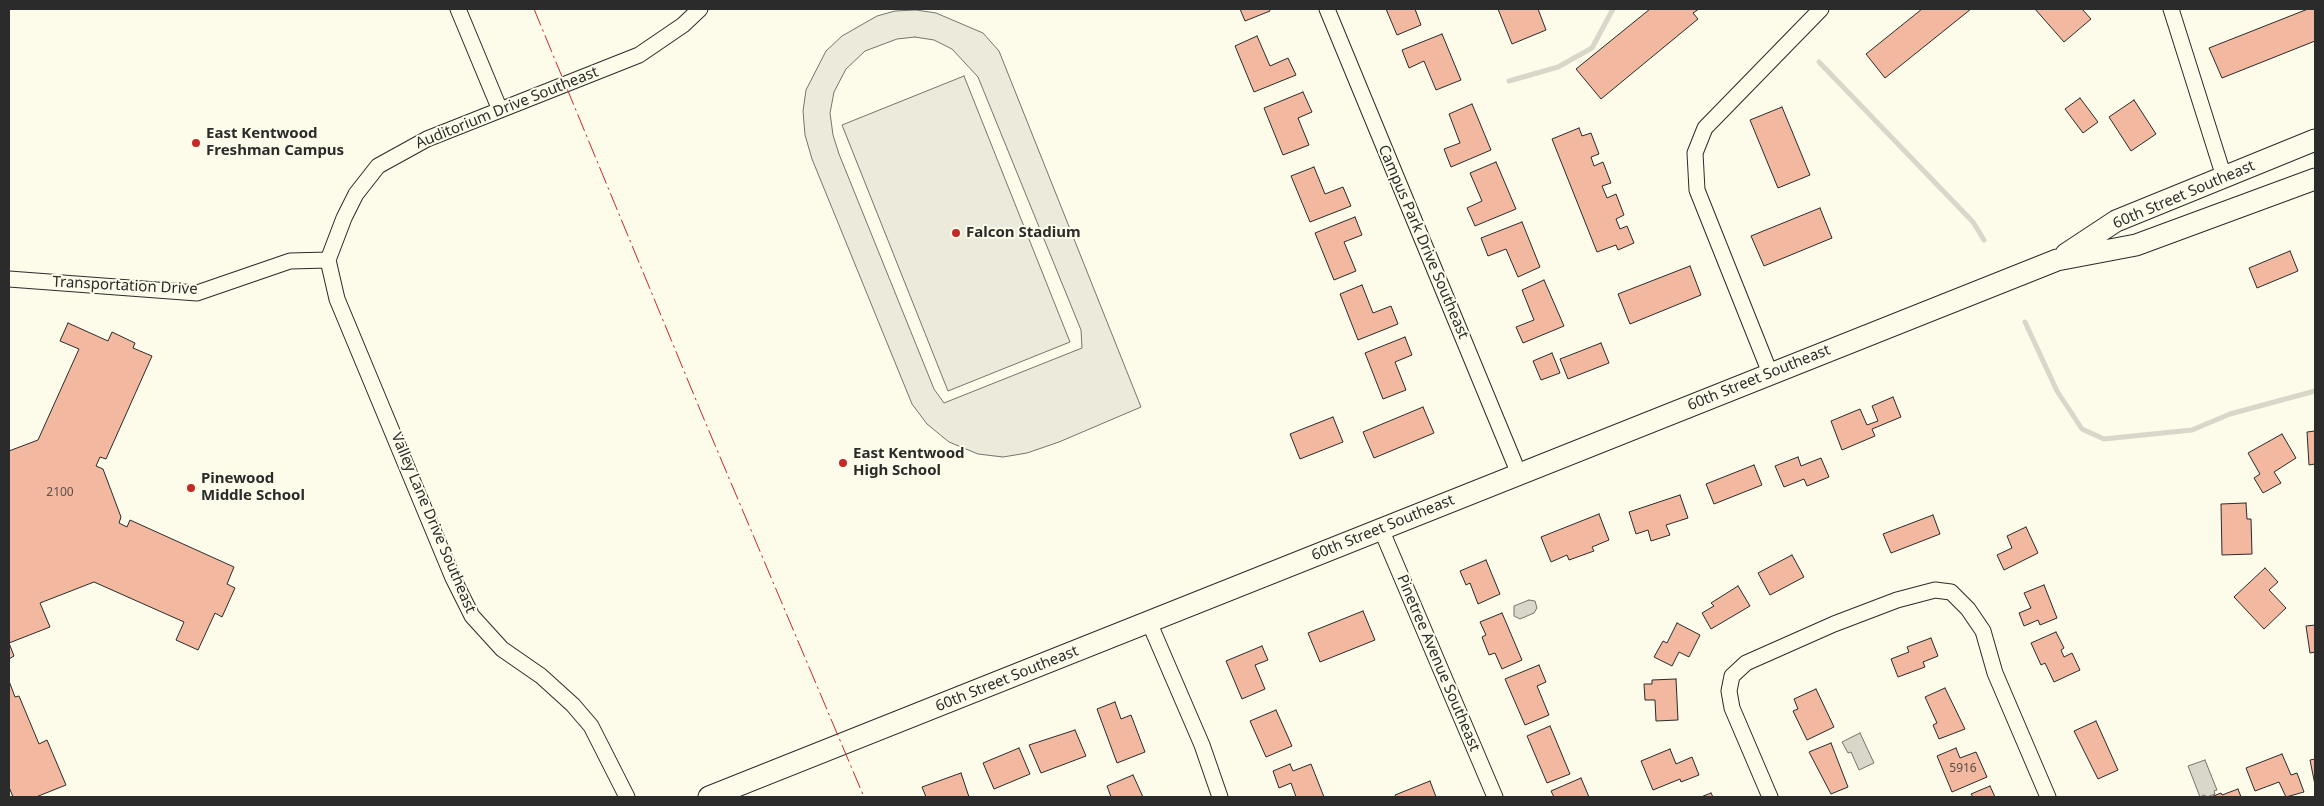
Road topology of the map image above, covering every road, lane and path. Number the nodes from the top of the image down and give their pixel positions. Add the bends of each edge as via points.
1 (458, 9) edge
2 (700, 9) edge
3 (1327, 9) edge
4 (2171, 9) edge
5 (1814, 11) edge
6 (500, 110) junction
7 (2315, 140) edge
8 (2224, 177) junction
9 (2315, 179) edge
10 (328, 260) junction
11 (2057, 260) junction
12 (9, 279) edge
13 (1770, 373) junction
14 (1519, 474) junction
15 (1381, 529) junction
16 (1150, 622) junction
17 (627, 797) edge
18 (709, 797) edge
19 (1220, 797) edge
20 (1495, 797) edge
21 (1770, 797) edge
22 (2048, 797) edge

1 - 6 street
2 - 6 street, Auditorium Drive Southeast via 683,25 639,55
3 - 14 street, Campus Park Drive Southeast
4 - 8 street
5 - 13 street via 1705,128 1695,153 1697,190
6 - 10 street, Auditorium Drive Southeast via 426,139 378,166 356,194
7 - 8 main road, 60th Street Southeast
8 - 11 main road, 60th Street Southeast via 2116,221
9 - 11 main road, 60th Street Southeast via 2136,245
10 - 12 street, Transportation Drive via 290,261 197,292
10 - 17 street, Valley Lane Drive Southeast via 337,299 453,578 472,616 502,649 541,676 591,726
11 - 13 main road, 60th Street Southeast
13 - 14 main road, 60th Street Southeast
14 - 15 main road, 60th Street Southeast
15 - 16 main road, 60th Street Southeast
15 - 20 street, Pinetree Avenue Southeast
16 - 18 main road, 60th Street Southeast
16 - 19 street via 1202,745
21 - 22 street via 1732,708 1732,676 1746,663 1834,624 1897,600 1935,590 1951,592 1983,631 1995,673

